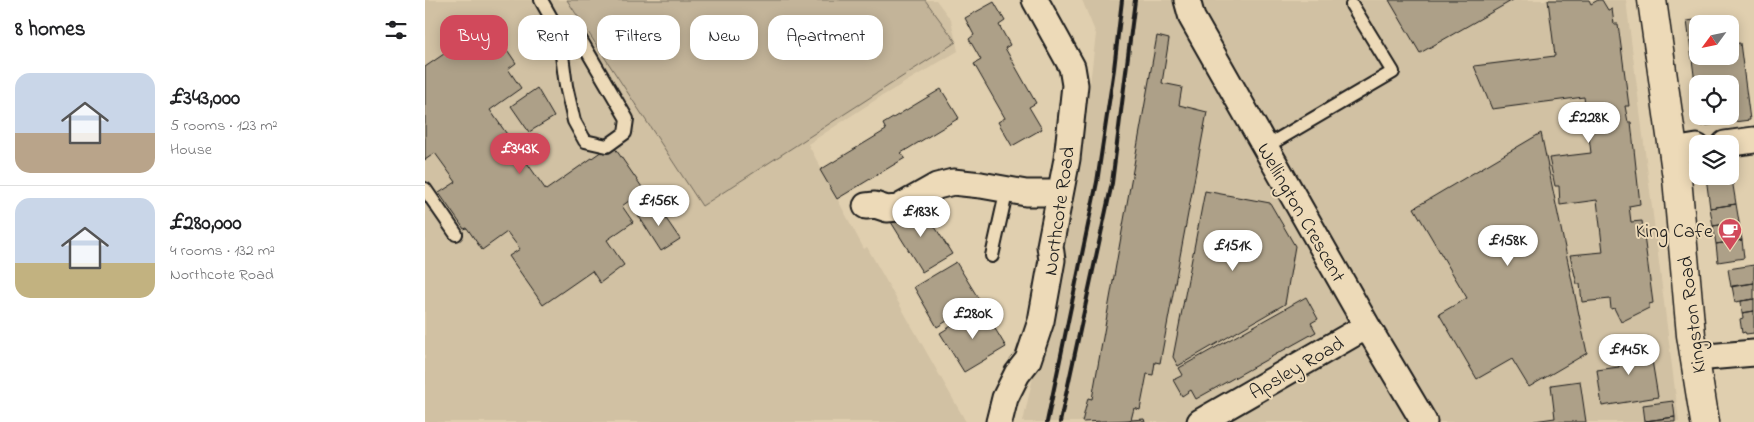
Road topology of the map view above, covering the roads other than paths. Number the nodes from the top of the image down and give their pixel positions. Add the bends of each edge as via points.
1 (541, 0) edge
2 (1035, 0) edge
3 (1187, 0) edge
4 (1652, 0) edge
5 (1352, 6) dead end
6 (549, 15) edge
7 (559, 32) joint
8 (1754, 140) edge
9 (1739, 142) edge
10 (1265, 147) junction
11 (1685, 149) edge
12 (425, 188) edge
13 (1007, 189) junction
14 (1060, 193) junction
15 (865, 206) dead end
16 (456, 234) dead end
17 (992, 256) dead end
18 (1367, 326) junction
19 (1754, 353) edge
20 (1696, 358) junction
21 (999, 422) edge
22 (1200, 422) edge
23 (1424, 422) edge
24 (1705, 422) edge

1 - 6 lane
2 - 14 street, Northcote Road via 1072,67 1075,85
3 - 10 street, Wellington Crescent via 1192,18
4 - 11 main road, Kingston Road
5 - 10 lane via 1393,72
7 - 7 lane via 573,121 585,141 607,146 625,133 627,118 579,37
8 - 9 street
10 - 18 street, Wellington Crescent
11 - 20 main road, Kingston Road via 1677,178 1691,336
12 - 16 lane
13 - 14 street via 1026,193
13 - 15 street via 953,182 937,186 898,208 887,209 875,204
13 - 17 lane
14 - 21 street, Northcote Road via 1049,246 1052,260 1041,321 1029,360 1017,374 1005,398
18 - 22 street, Apsley Road
18 - 23 street, Wellington Crescent
19 - 20 street
20 - 24 main road, Kingston Road

